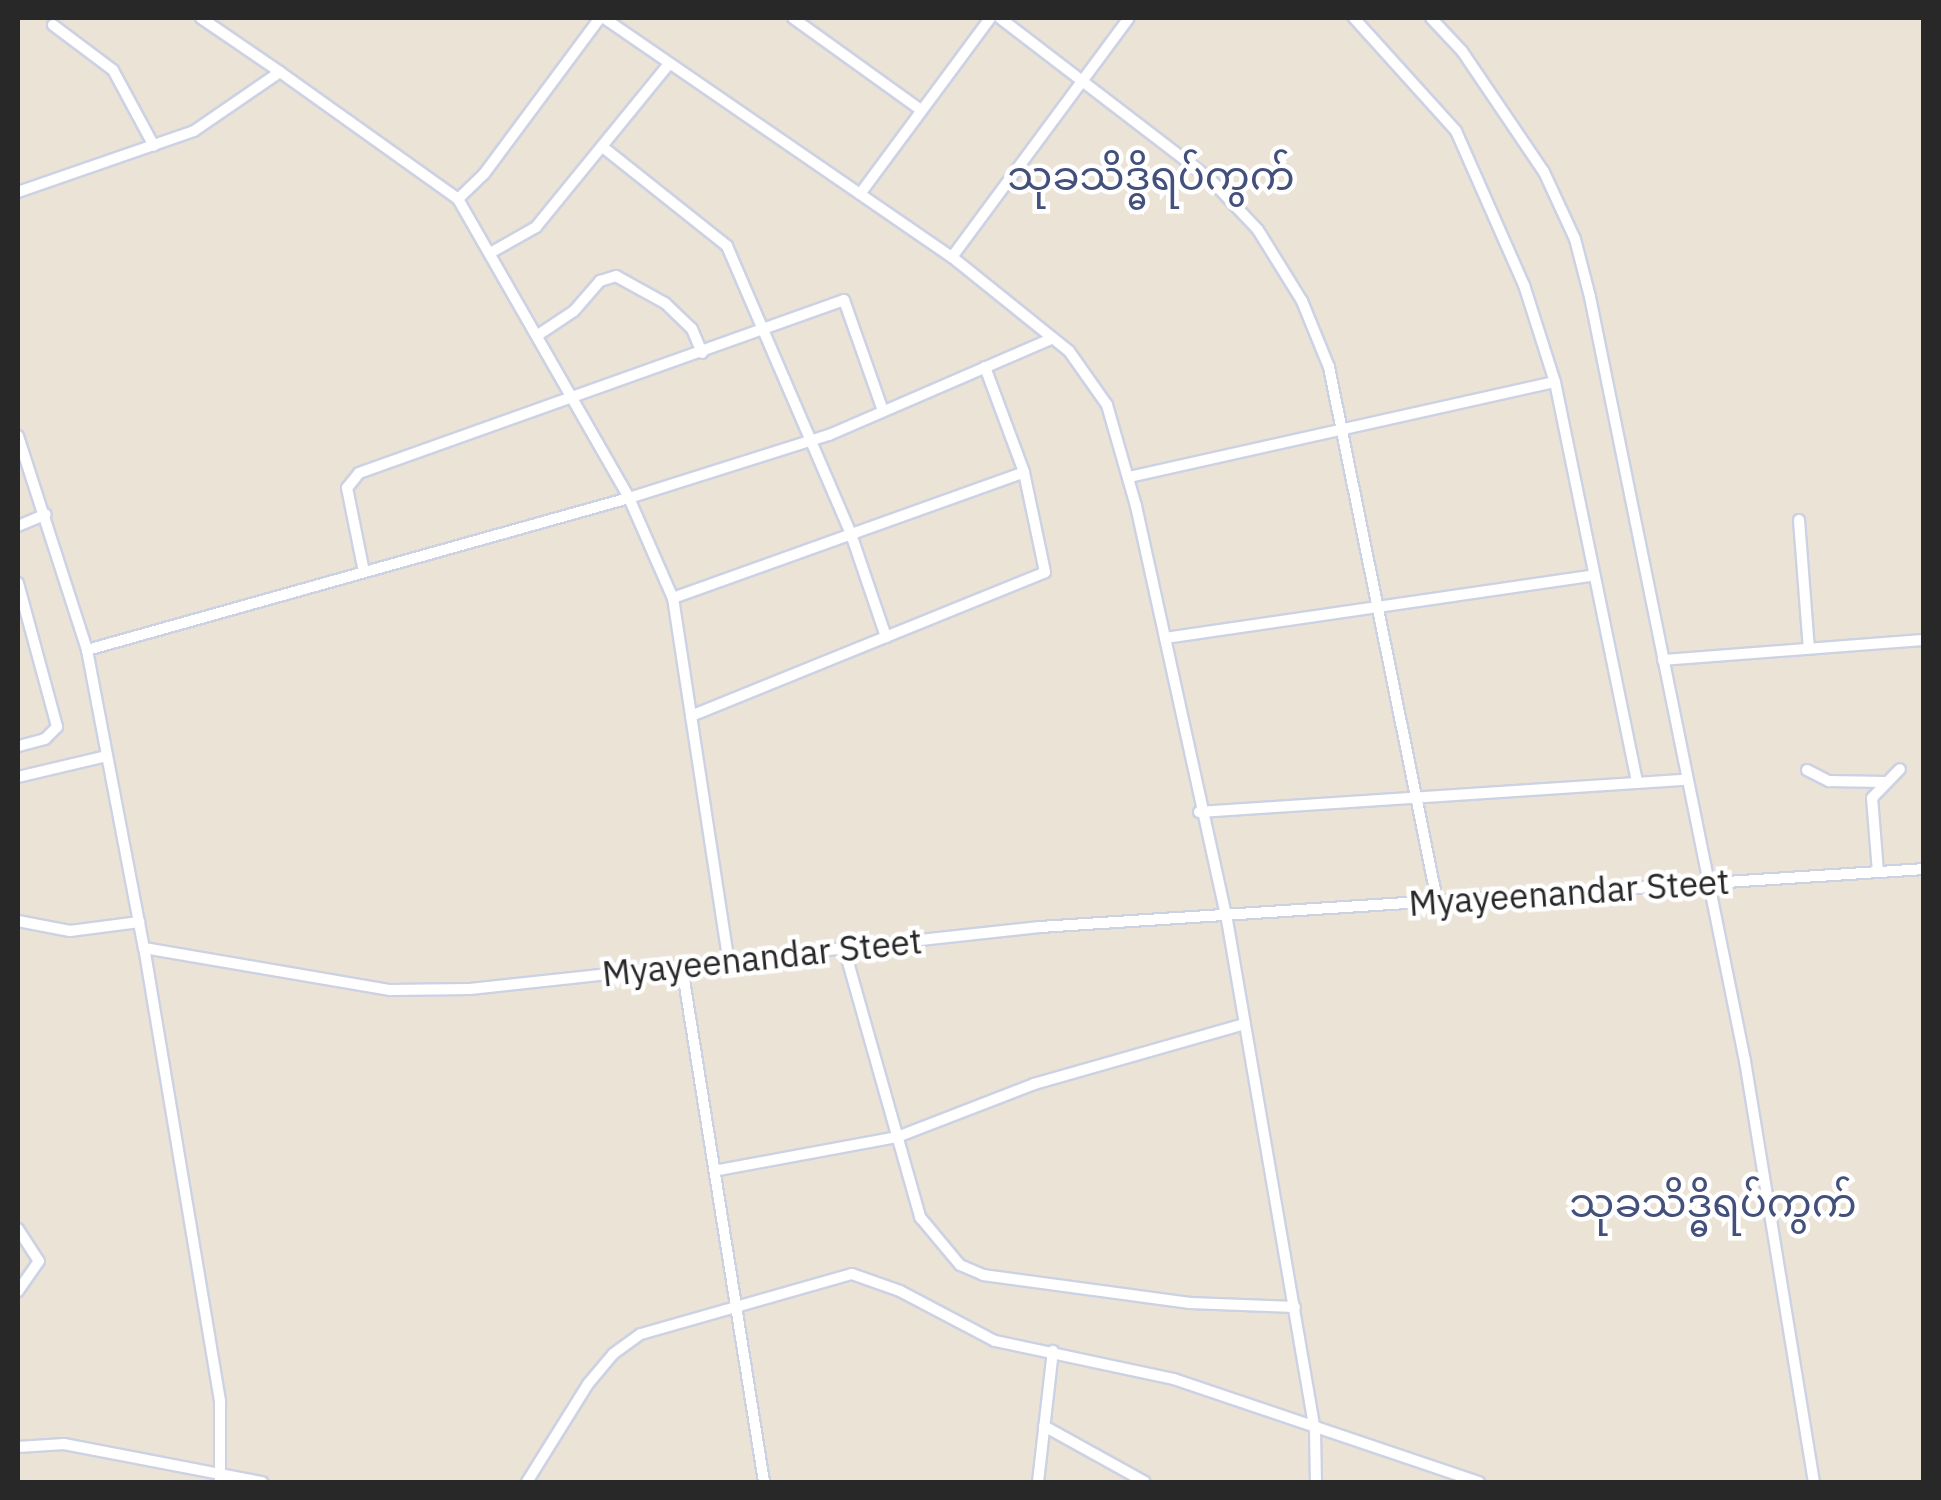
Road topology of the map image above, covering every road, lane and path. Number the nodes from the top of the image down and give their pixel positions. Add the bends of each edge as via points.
1 (200, 18) edge
2 (602, 18) edge
3 (793, 18) edge
4 (990, 18) edge
5 (1000, 18) edge
6 (1128, 18) edge
7 (1354, 18) edge
8 (1430, 18) edge
9 (52, 25) dead end
10 (668, 64) junction
11 (280, 72) junction
12 (1083, 80) junction
13 (922, 110) junction
14 (154, 146) junction
15 (604, 148) junction
16 (18, 192) edge
17 (860, 194) junction
18 (458, 199) junction
19 (492, 252) junction
20 (952, 258) junction
21 (767, 329) junction
22 (538, 335) junction
23 (1054, 338) junction
24 (702, 353) junction
25 (985, 367) junction
26 (1555, 382) junction
27 (575, 400) junction
28 (883, 412) junction
29 (1343, 429) junction
30 (18, 436) edge
31 (810, 440) junction
32 (1024, 472) junction
33 (1129, 477) junction
34 (629, 498) junction
35 (46, 514) junction
36 (1799, 520) dead end
37 (18, 526) edge
38 (850, 534) junction
39 (364, 572) junction
40 (1592, 576) junction
41 (18, 583) edge
42 (673, 598) junction
43 (1377, 607) junction
44 (886, 636) junction
45 (1165, 638) junction
46 (1924, 640) edge
47 (1809, 649) junction
48 (87, 650) junction
49 (1663, 660) junction
50 (691, 716) junction
51 (18, 746) edge
52 (107, 756) junction
53 (1900, 769) dead end
54 (1807, 770) dead end
55 (18, 777) edge
56 (1685, 780) junction
57 (1884, 782) junction
58 (1637, 783) junction
59 (1417, 799) junction
60 (1200, 812) junction
61 (1924, 868) edge
62 (1878, 872) junction
63 (1708, 883) junction
64 (1438, 900) junction
65 (1226, 914) junction
66 (18, 921) edge
67 (139, 922) junction
68 (144, 948) junction
69 (844, 948) junction
70 (728, 962) junction
71 (682, 967) junction
72 (1244, 1024) junction
73 (897, 1137) junction
74 (719, 1170) junction
75 (18, 1230) edge
76 (18, 1291) edge
77 (735, 1304) junction
78 (1296, 1307) junction
79 (1053, 1351) junction
80 (1044, 1426) junction
81 (1316, 1431) junction
82 (18, 1447) edge
83 (222, 1478) edge
84 (262, 1482) edge
85 (527, 1482) edge
86 (764, 1482) edge
87 (1038, 1482) edge
88 (1145, 1482) edge
89 (1316, 1482) edge
90 (1479, 1482) edge
91 (1814, 1482) edge

1 - 11 street
2 - 10 street
2 - 18 street
3 - 13 street
4 - 13 street
5 - 12 street
6 - 12 street
7 - 26 street via 1456,131 1524,285
8 - 49 street via 1506,111 1575,239
9 - 14 street via 113,70
10 - 15 street
10 - 17 street
11 - 14 street via 194,131
11 - 18 street
12 - 20 street
12 - 29 street via 1210,179 1258,230 1302,301 1329,367
13 - 17 street
14 - 16 street
15 - 19 street via 536,227
15 - 21 street via 727,246
17 - 20 street
18 - 19 street
19 - 22 street
20 - 23 street
21 - 24 street
21 - 28 street via 844,300
21 - 31 street
22 - 24 street via 574,312 600,281 616,276 665,303 692,330
22 - 27 street
23 - 25 street
23 - 33 street via 1107,405
24 - 27 street
25 - 28 street
25 - 32 street
26 - 29 street
26 - 40 street
27 - 34 street
27 - 39 street via 349,480
28 - 31 street
29 - 33 street
29 - 43 street
30 - 35 street
31 - 34 street
31 - 38 street
32 - 38 street
32 - 44 street via 1045,572
33 - 45 street
34 - 39 street
34 - 42 street
35 - 37 street
35 - 48 street
36 - 47 street
38 - 42 street
38 - 44 street
39 - 48 street
40 - 43 street
40 - 58 street
41 - 51 street via 57,727 45,739
42 - 50 street
43 - 45 street
43 - 59 street
44 - 50 street
45 - 60 street
46 - 47 street
47 - 49 street
48 - 52 street
49 - 56 street
50 - 70 street
52 - 55 street
52 - 67 street
53 - 57 street
54 - 57 street via 1829,781
56 - 58 street
56 - 63 street
57 - 62 street via 1872,809
58 - 59 street
59 - 60 street
59 - 64 street
60 - 65 street
61 - 62 street, Myayeenandar Steet
62 - 63 street, Myayeenandar Steet
63 - 64 street, Myayeenandar Steet
63 - 91 street via 1745,1061
64 - 65 street, Myayeenandar Steet
65 - 69 street, Myayeenandar Steet
65 - 72 street
66 - 67 street via 70,930
67 - 68 street
68 - 71 street, Myayeenandar Steet via 390,990 470,989
68 - 83 street via 220,1401
69 - 70 street, Myayeenandar Steet
69 - 73 street
70 - 71 street, Myayeenandar Steet
71 - 74 street
72 - 73 street via 1034,1084
72 - 78 street
73 - 74 street
73 - 78 street via 920,1217 960,1265 983,1275 1190,1304
74 - 77 street
75 - 76 street via 38,1261
77 - 79 street via 852,1274 995,1341
77 - 85 street via 641,1334 612,1354
77 - 86 street
78 - 81 street
79 - 80 street
79 - 81 street via 1174,1379
80 - 87 street
80 - 88 street
81 - 89 street
81 - 90 street
82 - 83 street via 64,1444
83 - 84 street

